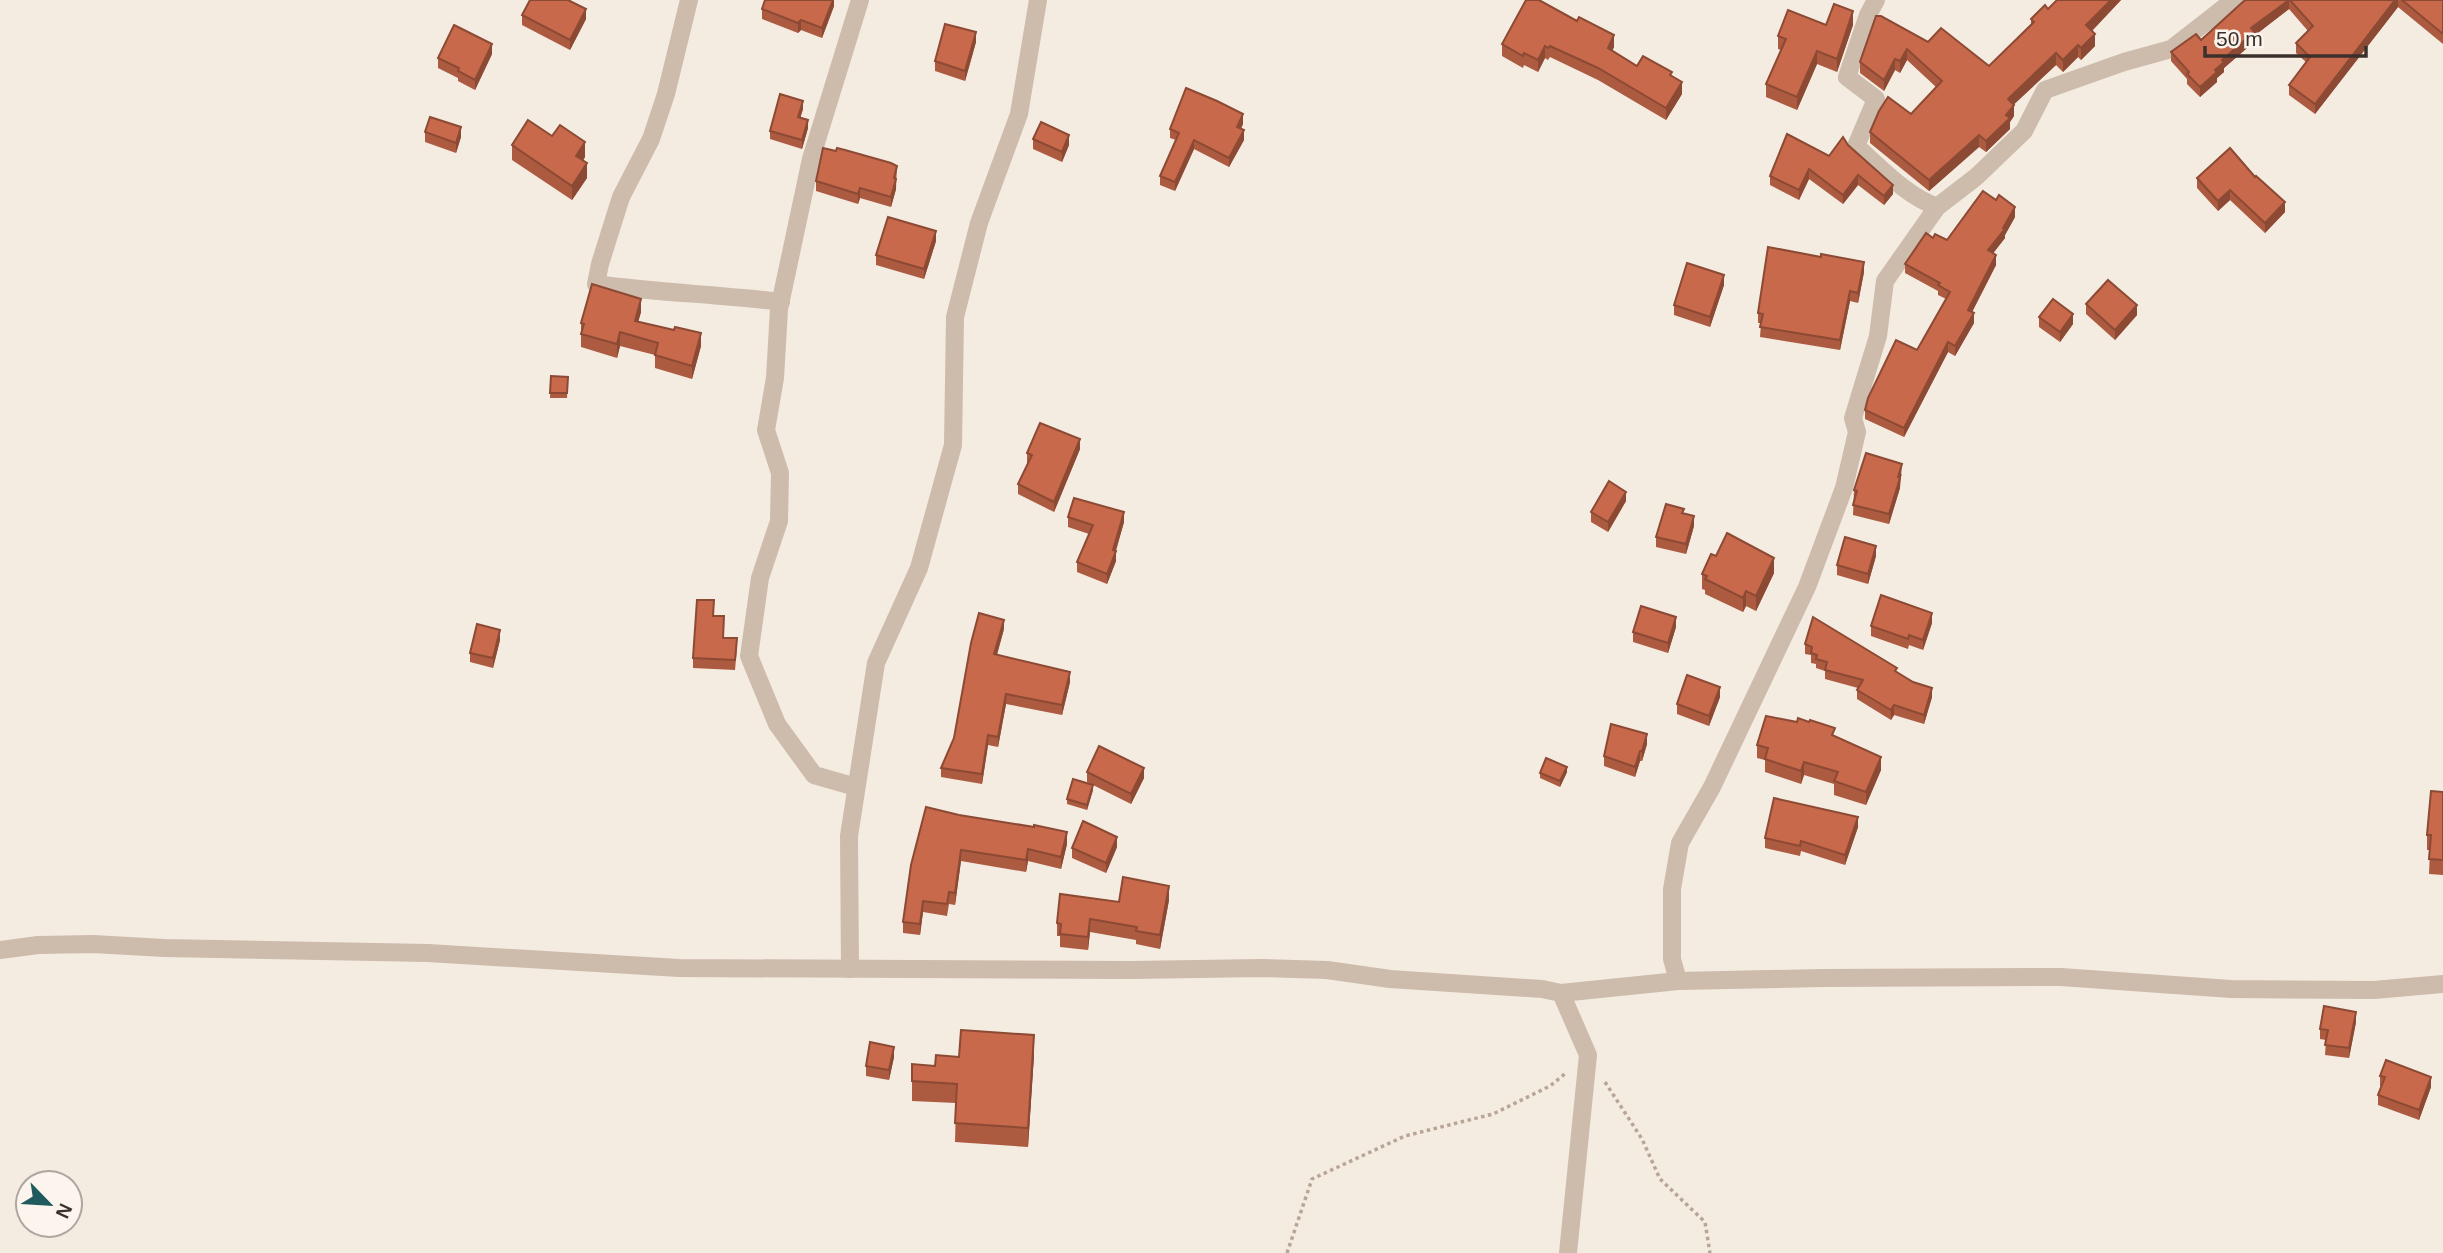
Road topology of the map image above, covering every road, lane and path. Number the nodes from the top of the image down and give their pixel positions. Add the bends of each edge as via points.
1 (690, 0) edge
2 (860, 0) edge
3 (1038, 0) edge
4 (1876, 0) edge
5 (2234, 0) edge
6 (1937, 207) junction
7 (781, 302) junction
8 (856, 787) junction
9 (0, 950) edge
10 (849, 969) junction
11 (1678, 981) junction
12 (2443, 984) edge
13 (1561, 993) junction
14 (1588, 1055) junction
15 (1287, 1253) edge
16 (1568, 1253) edge
17 (1710, 1253) edge

1 - 7 street via 666,94 651,139 621,197 596,284
2 - 7 street via 811,159
3 - 8 street via 1019,114 979,223 955,317 953,445 919,568 876,663
4 - 6 street via 1847,76 1876,99 1856,146 1905,190
5 - 6 street via 2171,49 2045,90 2024,131
6 - 11 street via 1885,281 1878,336 1853,418 1857,432 1844,488 1807,587 1712,787 1680,843 1672,889 1672,959
7 - 8 street via 766,430 779,473 779,521 760,579 749,656 777,724 814,775
8 - 10 street via 849,836
9 - 10 street via 93,944 428,953 679,968
10 - 13 street via 1327,970
11 - 12 street via 2061,977 2231,989
11 - 13 street
13 - 14 street
14 - 15 path via 1550,1086 1493,1114 1405,1136 1312,1179
14 - 16 street
14 - 17 path via 1642,1139 1660,1179 1705,1222

